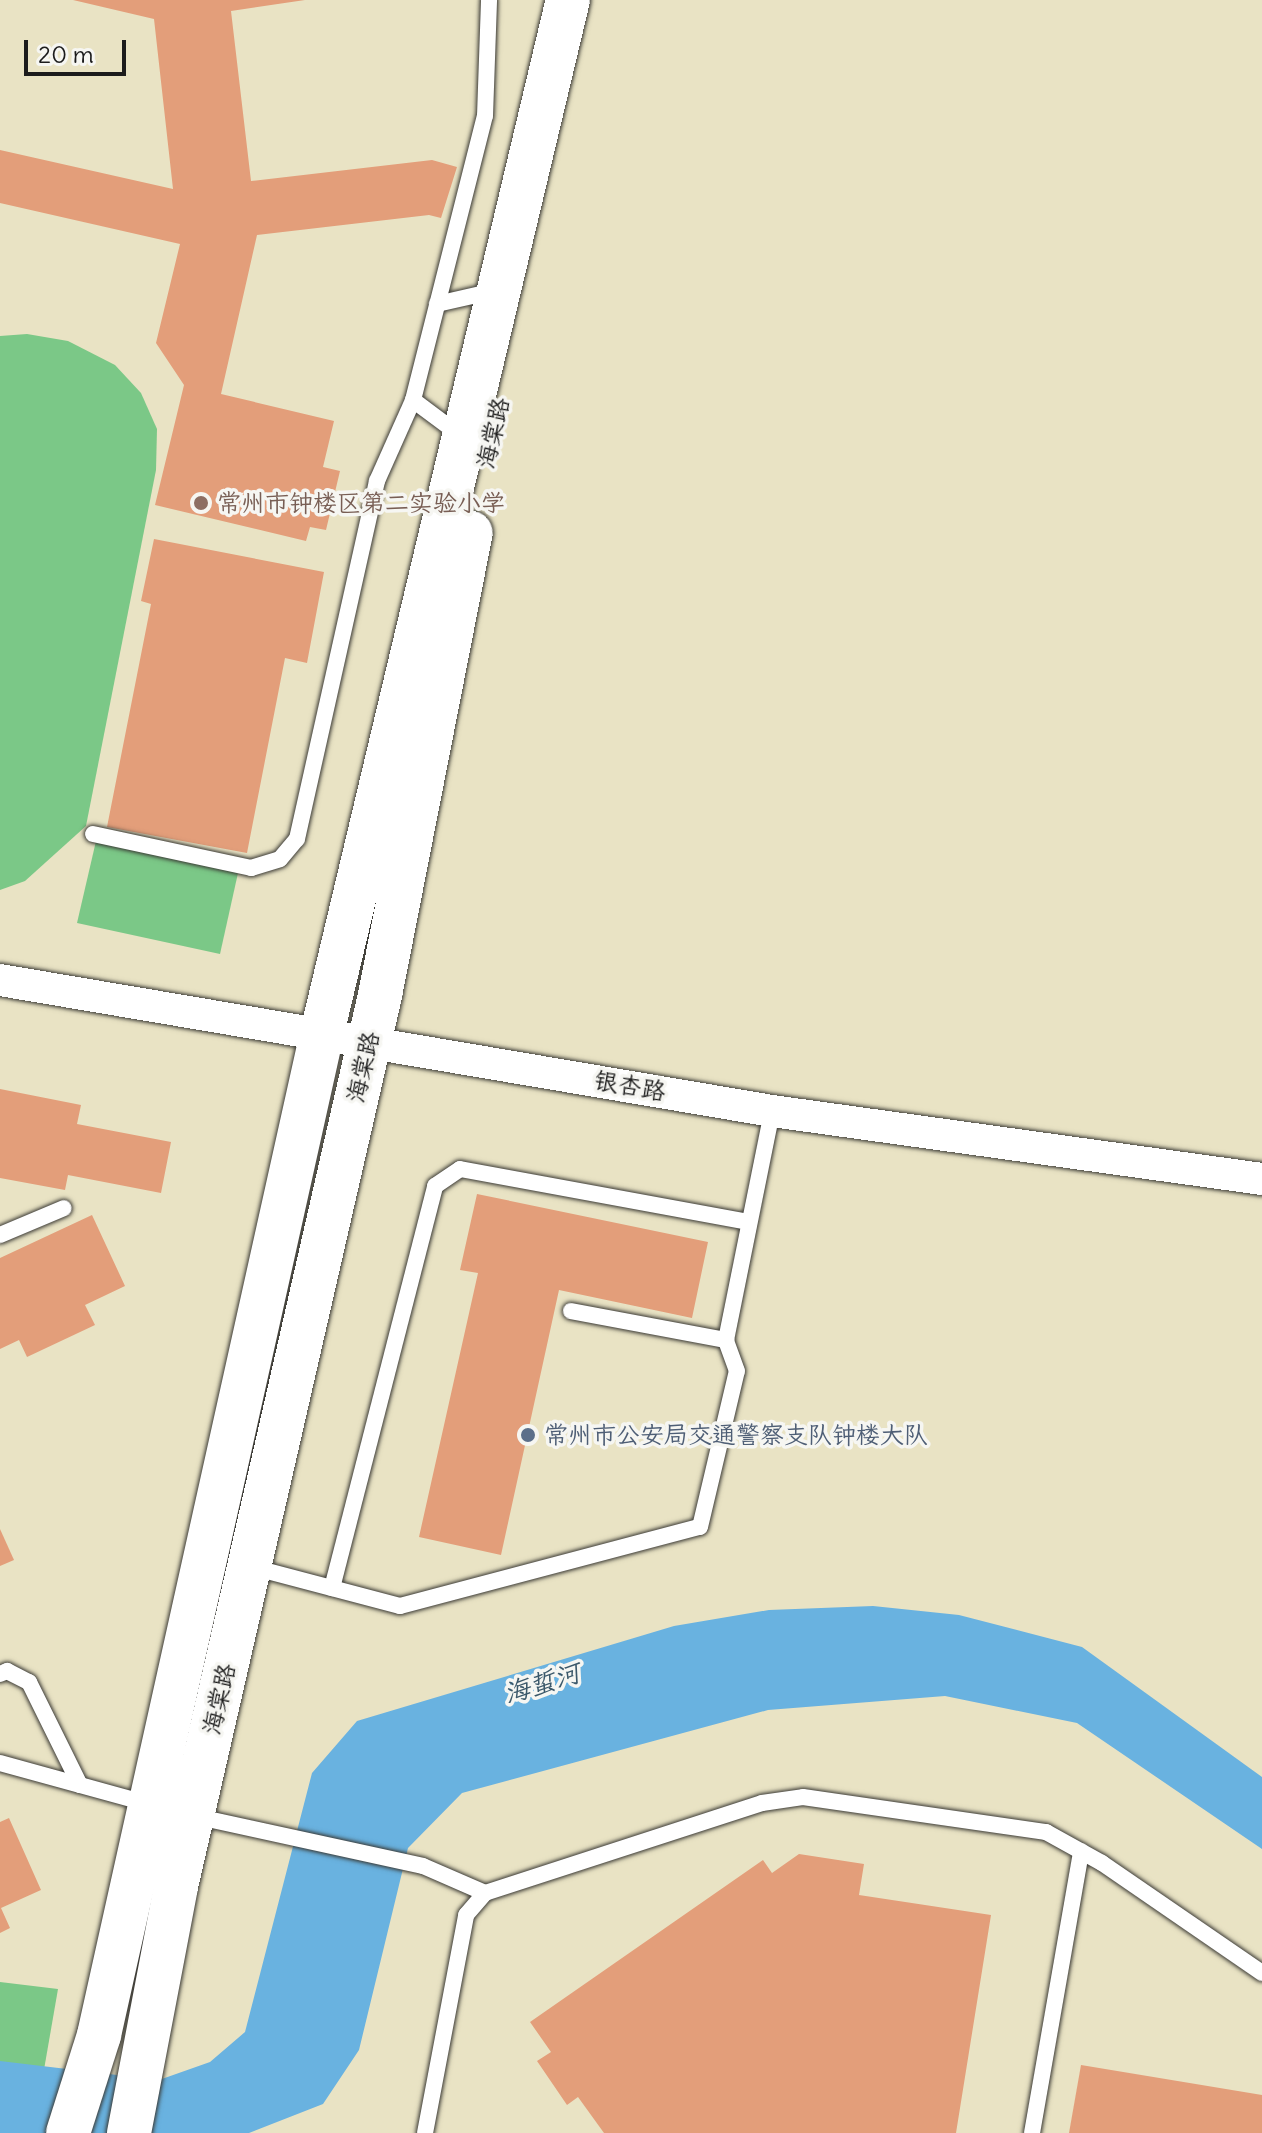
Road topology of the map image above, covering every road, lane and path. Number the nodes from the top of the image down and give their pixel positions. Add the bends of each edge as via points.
1 (489, 0) edge
2 (568, 0) edge
3 (591, 0) edge
4 (500, 290) junction
5 (437, 304) junction
6 (413, 400) junction
7 (465, 438) junction
8 (93, 834) dead end
9 (0, 980) edge
10 (322, 1033) junction
11 (369, 1040) junction
12 (772, 1111) junction
13 (1262, 1179) edge
14 (64, 1208) dead end
15 (749, 1222) junction
16 (0, 1235) edge
17 (571, 1311) dead end
18 (726, 1340) junction
19 (250, 1566) junction
20 (332, 1588) junction
21 (0, 1674) edge
22 (0, 1763) edge
23 (80, 1785) junction
24 (172, 1810) junction
25 (1081, 1851) junction
26 (485, 1893) junction
27 (1262, 1973) edge
28 (68, 2133) edge
29 (129, 2133) edge
30 (425, 2133) edge
31 (1032, 2133) edge

1 - 5 lane via 485,116
2 - 4 street, 海棠路
3 - 11 street, 海棠路 via 463,567 434,740
4 - 5 lane
4 - 7 street, 海棠路
5 - 6 lane
6 - 7 lane
6 - 8 lane via 377,481 297,839 280,859 251,868
7 - 10 street, 海棠路
9 - 10 street, 银杏路
10 - 11 street, 银杏路
10 - 24 street, 海棠路
11 - 12 street, 银杏路
11 - 19 street, 海棠路
12 - 13 street, 银杏路
12 - 15 lane
14 - 16 lane
15 - 18 lane
15 - 20 lane via 460,1169 435,1186
17 - 18 lane
18 - 20 lane via 737,1371 700,1527 400,1606
19 - 20 lane
19 - 24 street, 海棠路
21 - 23 lane via 7,1671 29,1682
22 - 23 lane
23 - 24 lane
24 - 26 lane via 423,1866
24 - 28 street, 海棠路
24 - 29 street, 海棠路
25 - 26 lane via 1046,1832 803,1797 762,1803
25 - 27 lane
25 - 31 lane
26 - 30 lane via 466,1915

